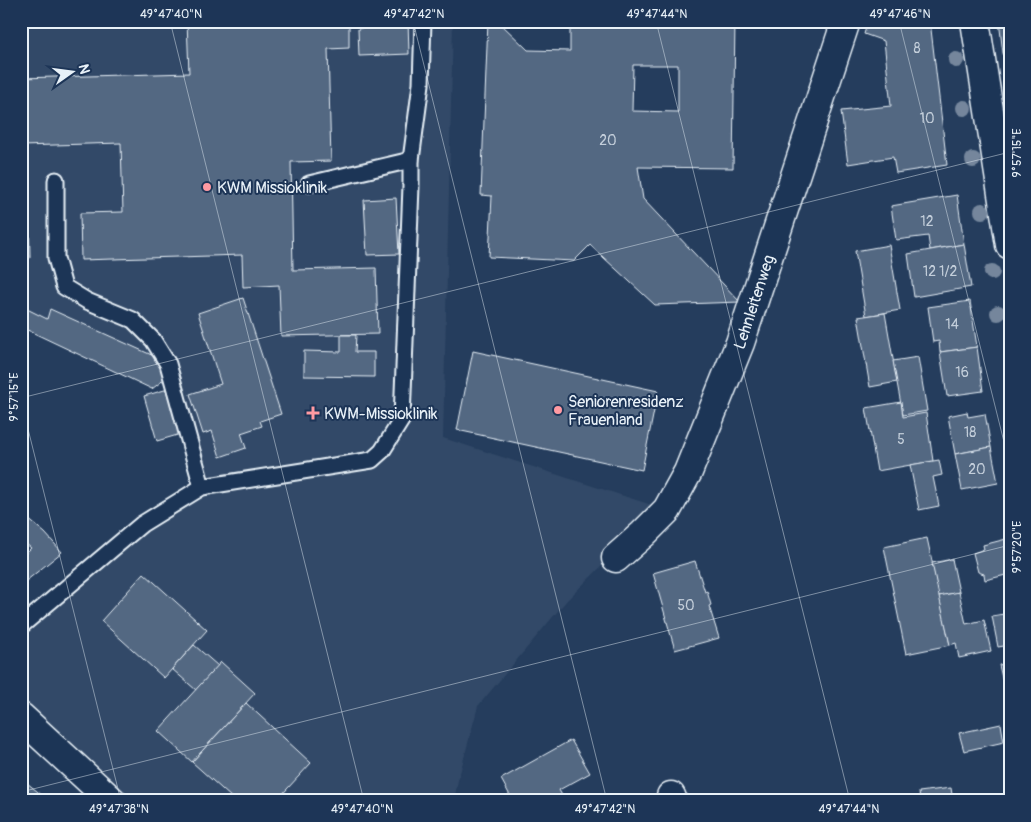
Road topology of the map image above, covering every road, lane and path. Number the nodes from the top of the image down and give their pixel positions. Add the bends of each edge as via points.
1 (423, 21) edge
2 (846, 21) edge
3 (975, 21) edge
4 (411, 160) junction
5 (56, 180) dead end
6 (309, 184) dead end
7 (1010, 245) edge
8 (202, 487) junction
9 (616, 558) dead end
10 (21, 626) edge
11 (21, 717) edge
12 (112, 801) edge

1 - 4 lane via 421,84
2 - 9 street, Lehnleitenweg via 740,343 688,472 667,510
3 - 7 street
4 - 6 lane
4 - 8 lane via 402,419 372,460
5 - 8 lane via 56,258 64,287 133,320 153,340 168,364
8 - 10 lane via 142,524
11 - 12 street

